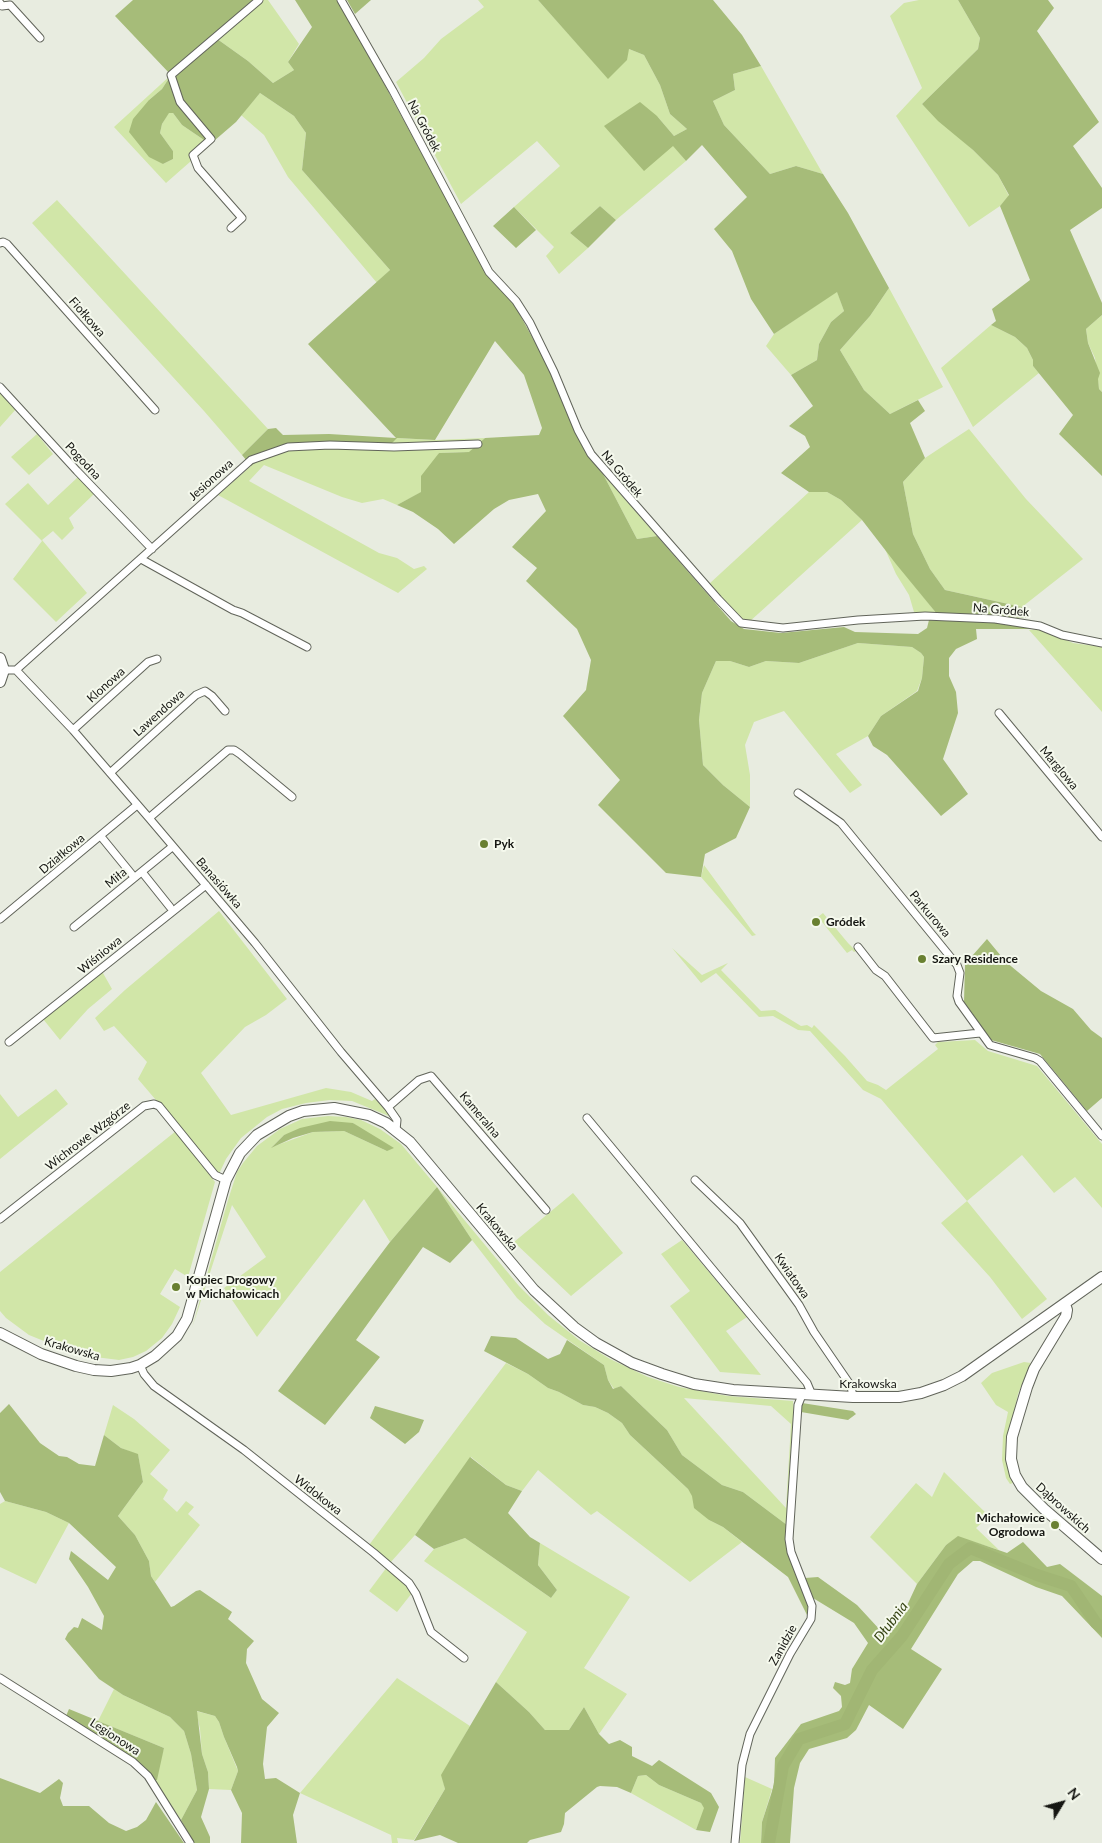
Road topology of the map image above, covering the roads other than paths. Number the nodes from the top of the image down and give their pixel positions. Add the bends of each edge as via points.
1 (259, 0) edge
2 (341, 0) edge
3 (0, 3) edge
4 (40, 38) dead end
5 (231, 228) dead end
6 (0, 243) edge
7 (0, 386) edge
8 (155, 410) dead end
9 (478, 444) dead end
10 (152, 549) junction
11 (141, 559) junction
12 (1102, 643) edge
13 (307, 647) dead end
14 (0, 658) edge
15 (157, 660) dead end
16 (4, 670) junction
17 (16, 670) junction
18 (0, 682) edge
19 (225, 711) dead end
20 (999, 713) dead end
21 (73, 730) junction
22 (110, 773) junction
23 (798, 793) dead end
24 (292, 797) dead end
25 (137, 805) junction
26 (149, 818) junction
27 (1102, 837) edge
28 (103, 839) dead end
29 (172, 847) junction
30 (142, 872) junction
31 (134, 878) junction
32 (206, 885) junction
33 (170, 906) dead end
34 (0, 919) edge
35 (74, 927) dead end
36 (858, 947) dead end
37 (980, 1033) junction
38 (9, 1042) dead end
39 (388, 1107) junction
40 (587, 1118) dead end
41 (396, 1130) junction
42 (1102, 1136) edge
43 (226, 1180) junction
44 (695, 1180) dead end
45 (546, 1210) dead end
46 (0, 1219) edge
47 (1102, 1277) edge
48 (1065, 1304) junction
49 (0, 1333) edge
50 (140, 1365) junction
51 (807, 1395) junction
52 (853, 1397) junction
53 (1100, 1554) edge
54 (464, 1658) dead end
55 (0, 1678) edge
56 (190, 1843) edge
57 (735, 1843) edge

1 - 5 street via 171,75 180,102 211,139 194,155 198,168 242,218
2 - 12 street, Na Gródek via 489,272 516,301 530,323 591,454 741,623 783,628 925,616 995,619 1040,626 1062,635
3 - 4 street via 2,6 10,5
6 - 8 street, Fiołkowa via 7,244
7 - 10 street, Pogodna
9 - 10 street, Jesionowa via 288,447 251,460
10 - 11 street, Jesionowa
11 - 13 street
11 - 17 street, Jesionowa
14 - 16 main road
15 - 21 street, Klonowa via 148,662
16 - 17 street
16 - 18 main road
17 - 21 street, Banasiówka
19 - 22 street, Lawendowa via 205,691 196,695
20 - 27 street, Marglowa
21 - 22 street, Banasiówka
22 - 25 street, Banasiówka
23 - 37 street, Parkurowa via 841,823 957,964 960,973 958,1002
24 - 26 street via 240,754 228,750
25 - 26 street, Banasiówka
25 - 34 street, Działkowa
26 - 29 street, Banasiówka
28 - 31 street
29 - 30 street, Miła
29 - 32 street, Banasiówka
30 - 31 street, Miła
30 - 33 street
31 - 35 street, Miła
32 - 38 street, Wiśniowa
32 - 39 street, Banasiówka
36 - 37 street via 933,1038
37 - 42 street, Parkurowa via 993,1047 1040,1061
39 - 41 street, Banasiówka via 397,1120
39 - 45 street, Kameralna via 419,1080 431,1076
40 - 51 street via 807,1384
41 - 43 main road, Krakowska via 369,1115 349,1110 304,1111 276,1122 257,1135 240,1153
41 - 51 main road, Krakowska via 424,1158 534,1290 596,1343 632,1363 694,1384
43 - 46 street, Wichrowe Wzgórze via 215,1175 154,1104 144,1106
43 - 50 main road, Krakowska via 187,1319 171,1343
44 - 52 street, Kwiatowa via 740,1223 799,1305 851,1386
47 - 48 main road, Krakowska
48 - 52 main road, Krakowska via 968,1372 944,1385 921,1394 899,1397
48 - 53 main road, Dąbrowskich via 1066,1316 1034,1369 1027,1387 1012,1437 1011,1459 1022,1487
49 - 50 main road, Krakowska via 41,1354 85,1368 111,1371
50 - 54 street, Widokowa via 154,1386 244,1450 409,1583 431,1632
51 - 52 main road, Krakowska
51 - 57 street, Zanidzie via 798,1405 789,1539 812,1606 811,1619 750,1734 742,1765
55 - 56 street, Legionowa via 133,1762 148,1776

